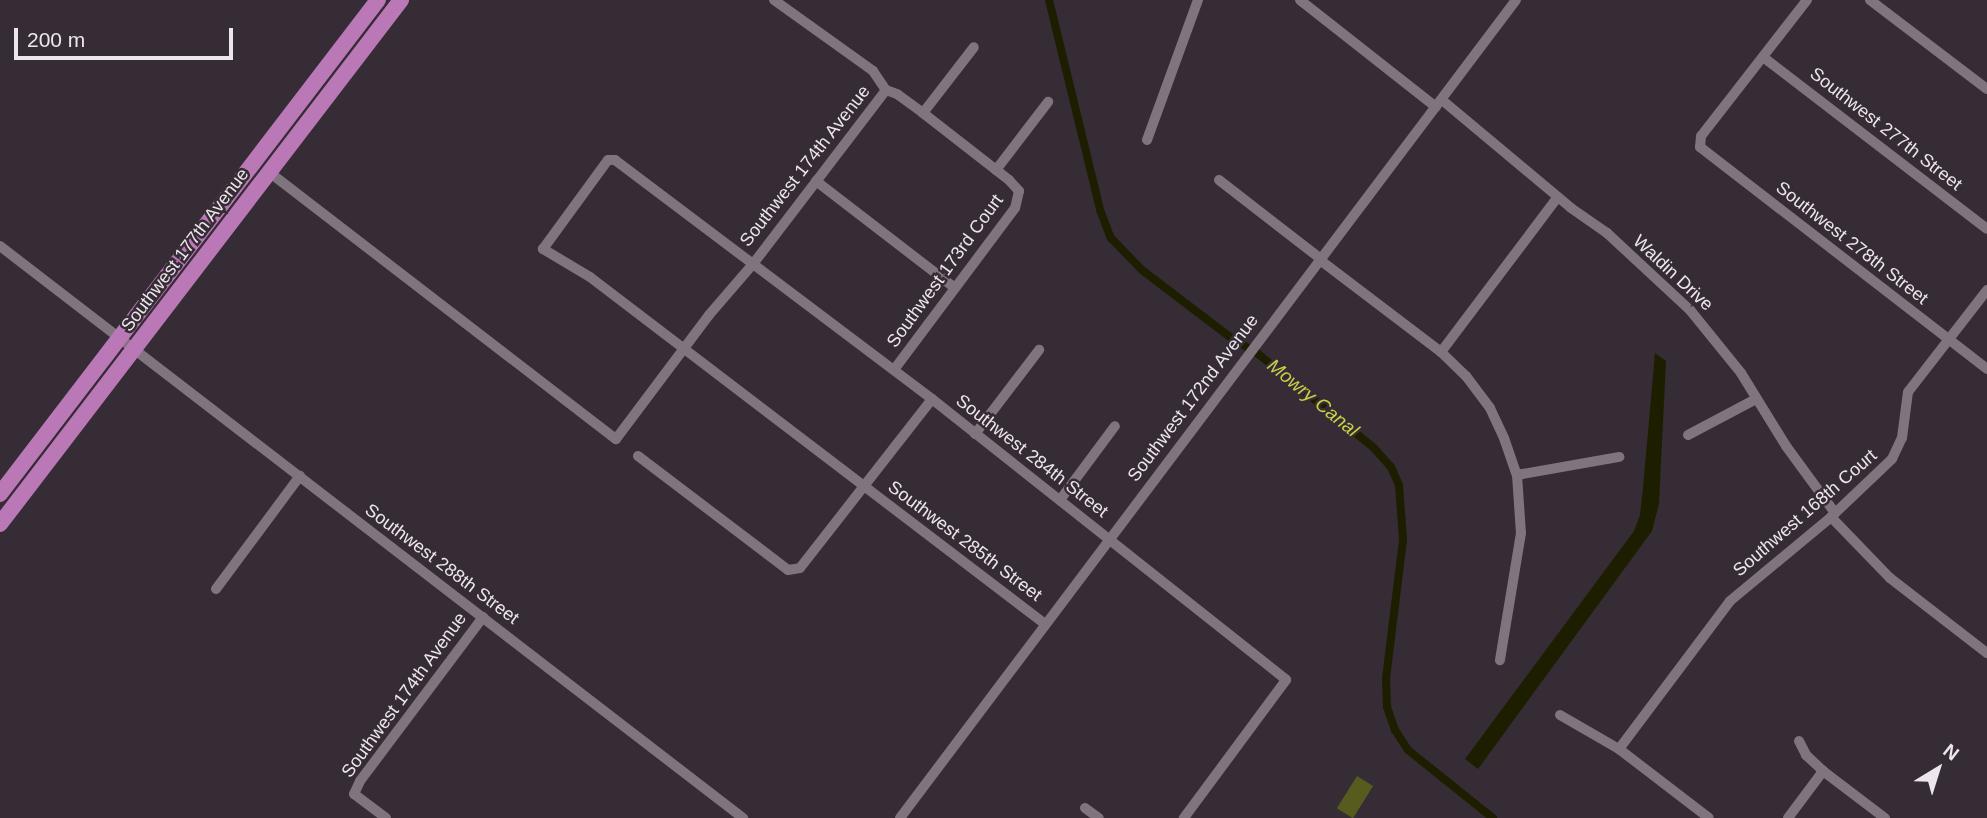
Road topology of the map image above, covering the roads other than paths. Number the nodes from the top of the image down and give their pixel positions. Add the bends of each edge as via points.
1 (378, 0) edge
2 (401, 0) edge
3 (774, 0) edge
4 (1198, 0) edge
5 (1300, 0) edge
6 (1516, 0) edge
7 (1807, 0) edge
8 (1870, 0) edge
9 (974, 47) dead end
10 (1763, 57) junction
11 (1987, 89) edge
12 (886, 90) junction
13 (1048, 102) dead end
14 (1439, 103) junction
15 (923, 113) junction
16 (1147, 140) dead end
17 (996, 170) junction
18 (269, 172) junction
19 (1219, 180) dead end
20 (816, 181) junction
21 (1558, 197) junction
22 (1987, 229) edge
23 (0, 246) edge
24 (1321, 259) junction
25 (753, 264) junction
26 (955, 288) junction
27 (1987, 290) edge
28 (120, 337) junction
29 (1948, 340) junction
30 (135, 348) junction
31 (1039, 349) dead end
32 (682, 351) junction
33 (1441, 352) junction
34 (1987, 369) edge
35 (894, 370) junction
36 (932, 399) junction
37 (1756, 399) junction
38 (1115, 426) dead end
39 (975, 434) junction
40 (1688, 435) dead end
41 (638, 456) dead end
42 (1619, 457) dead end
43 (1517, 475) junction
44 (300, 476) junction
45 (863, 486) junction
46 (0, 495) edge
47 (1060, 500) junction
48 (1833, 515) junction
49 (0, 524) edge
50 (1110, 539) junction
51 (216, 589) dead end
52 (483, 617) junction
53 (1045, 624) junction
54 (1987, 653) edge
55 (1500, 660) dead end
56 (1560, 715) dead end
57 (1799, 741) dead end
58 (1619, 749) junction
59 (1823, 771) junction
60 (1085, 808) dead end
61 (386, 818) edge
62 (743, 818) edge
63 (900, 818) edge
64 (1099, 818) edge
65 (1184, 818) edge
66 (1709, 818) edge
67 (1788, 818) edge
68 (1885, 818) edge

1 - 28 highway, Southwest 177th Avenue
2 - 18 highway, Southwest 177th Avenue
3 - 12 street via 873,71
4 - 16 street
5 - 14 street, Waldin Drive
6 - 14 street, Southwest 172nd Avenue
7 - 10 street
8 - 11 street
9 - 15 street
10 - 22 street, Southwest 277th Street
10 - 29 street, Southwest 278th Street via 1698,142 1700,147
12 - 15 street
12 - 20 street, Southwest 174th Avenue
13 - 17 street
14 - 21 street, Waldin Drive
14 - 24 street, Southwest 172nd Avenue
15 - 17 street
17 - 26 street, Southwest 173rd Court via 1019,191 1015,208
18 - 30 highway, Southwest 177th Avenue
18 - 32 street, Southwest 174th Avenue via 616,439
19 - 24 street
20 - 25 street, Southwest 174th Avenue
20 - 26 street
21 - 33 street
21 - 37 street, Waldin Drive via 1607,233 1690,310
23 - 28 street, Southwest 288th Street
24 - 33 street
24 - 50 street, Southwest 172nd Avenue
25 - 32 street, Southwest 174th Avenue
25 - 32 street, Southwest 284th Street via 615,160 608,160 543,249 590,278
25 - 35 street, Southwest 284th Street
26 - 35 street, Southwest 173rd Court
27 - 29 street, Southwest 168th Court
28 - 30 street, Southwest 288th Street
28 - 46 highway, Southwest 177th Avenue
29 - 34 street, Southwest 278th Street
29 - 48 street, Southwest 168th Court via 1908,392 1902,438 1892,460
30 - 44 street, Southwest 288th Street
30 - 49 highway, Southwest 177th Avenue
31 - 39 street
32 - 45 street, Southwest 285th Street
33 - 43 street via 1490,408
35 - 36 street, Southwest 284th Street
36 - 39 street, Southwest 284th Street
36 - 45 street
37 - 40 street
37 - 48 street, Waldin Drive
38 - 47 street
39 - 47 street, Southwest 284th Street
41 - 45 street via 788,570 800,569
42 - 43 street
43 - 55 street via 1521,533
44 - 51 street
44 - 52 street, Southwest 288th Street
45 - 53 street, Southwest 285th Street
47 - 50 street, Southwest 284th Street
48 - 54 street, Waldin Drive via 1890,578
48 - 58 street, Southwest 168th Court via 1730,601
50 - 53 street, Southwest 172nd Avenue
50 - 65 street, Southwest 284th Street via 1286,680
52 - 61 street, Southwest 174th Avenue via 360,781 355,794
52 - 62 street, Southwest 288th Street
53 - 63 street, Southwest 172nd Avenue
56 - 58 street
57 - 59 street
58 - 66 street
59 - 67 street
59 - 68 street
60 - 64 street

